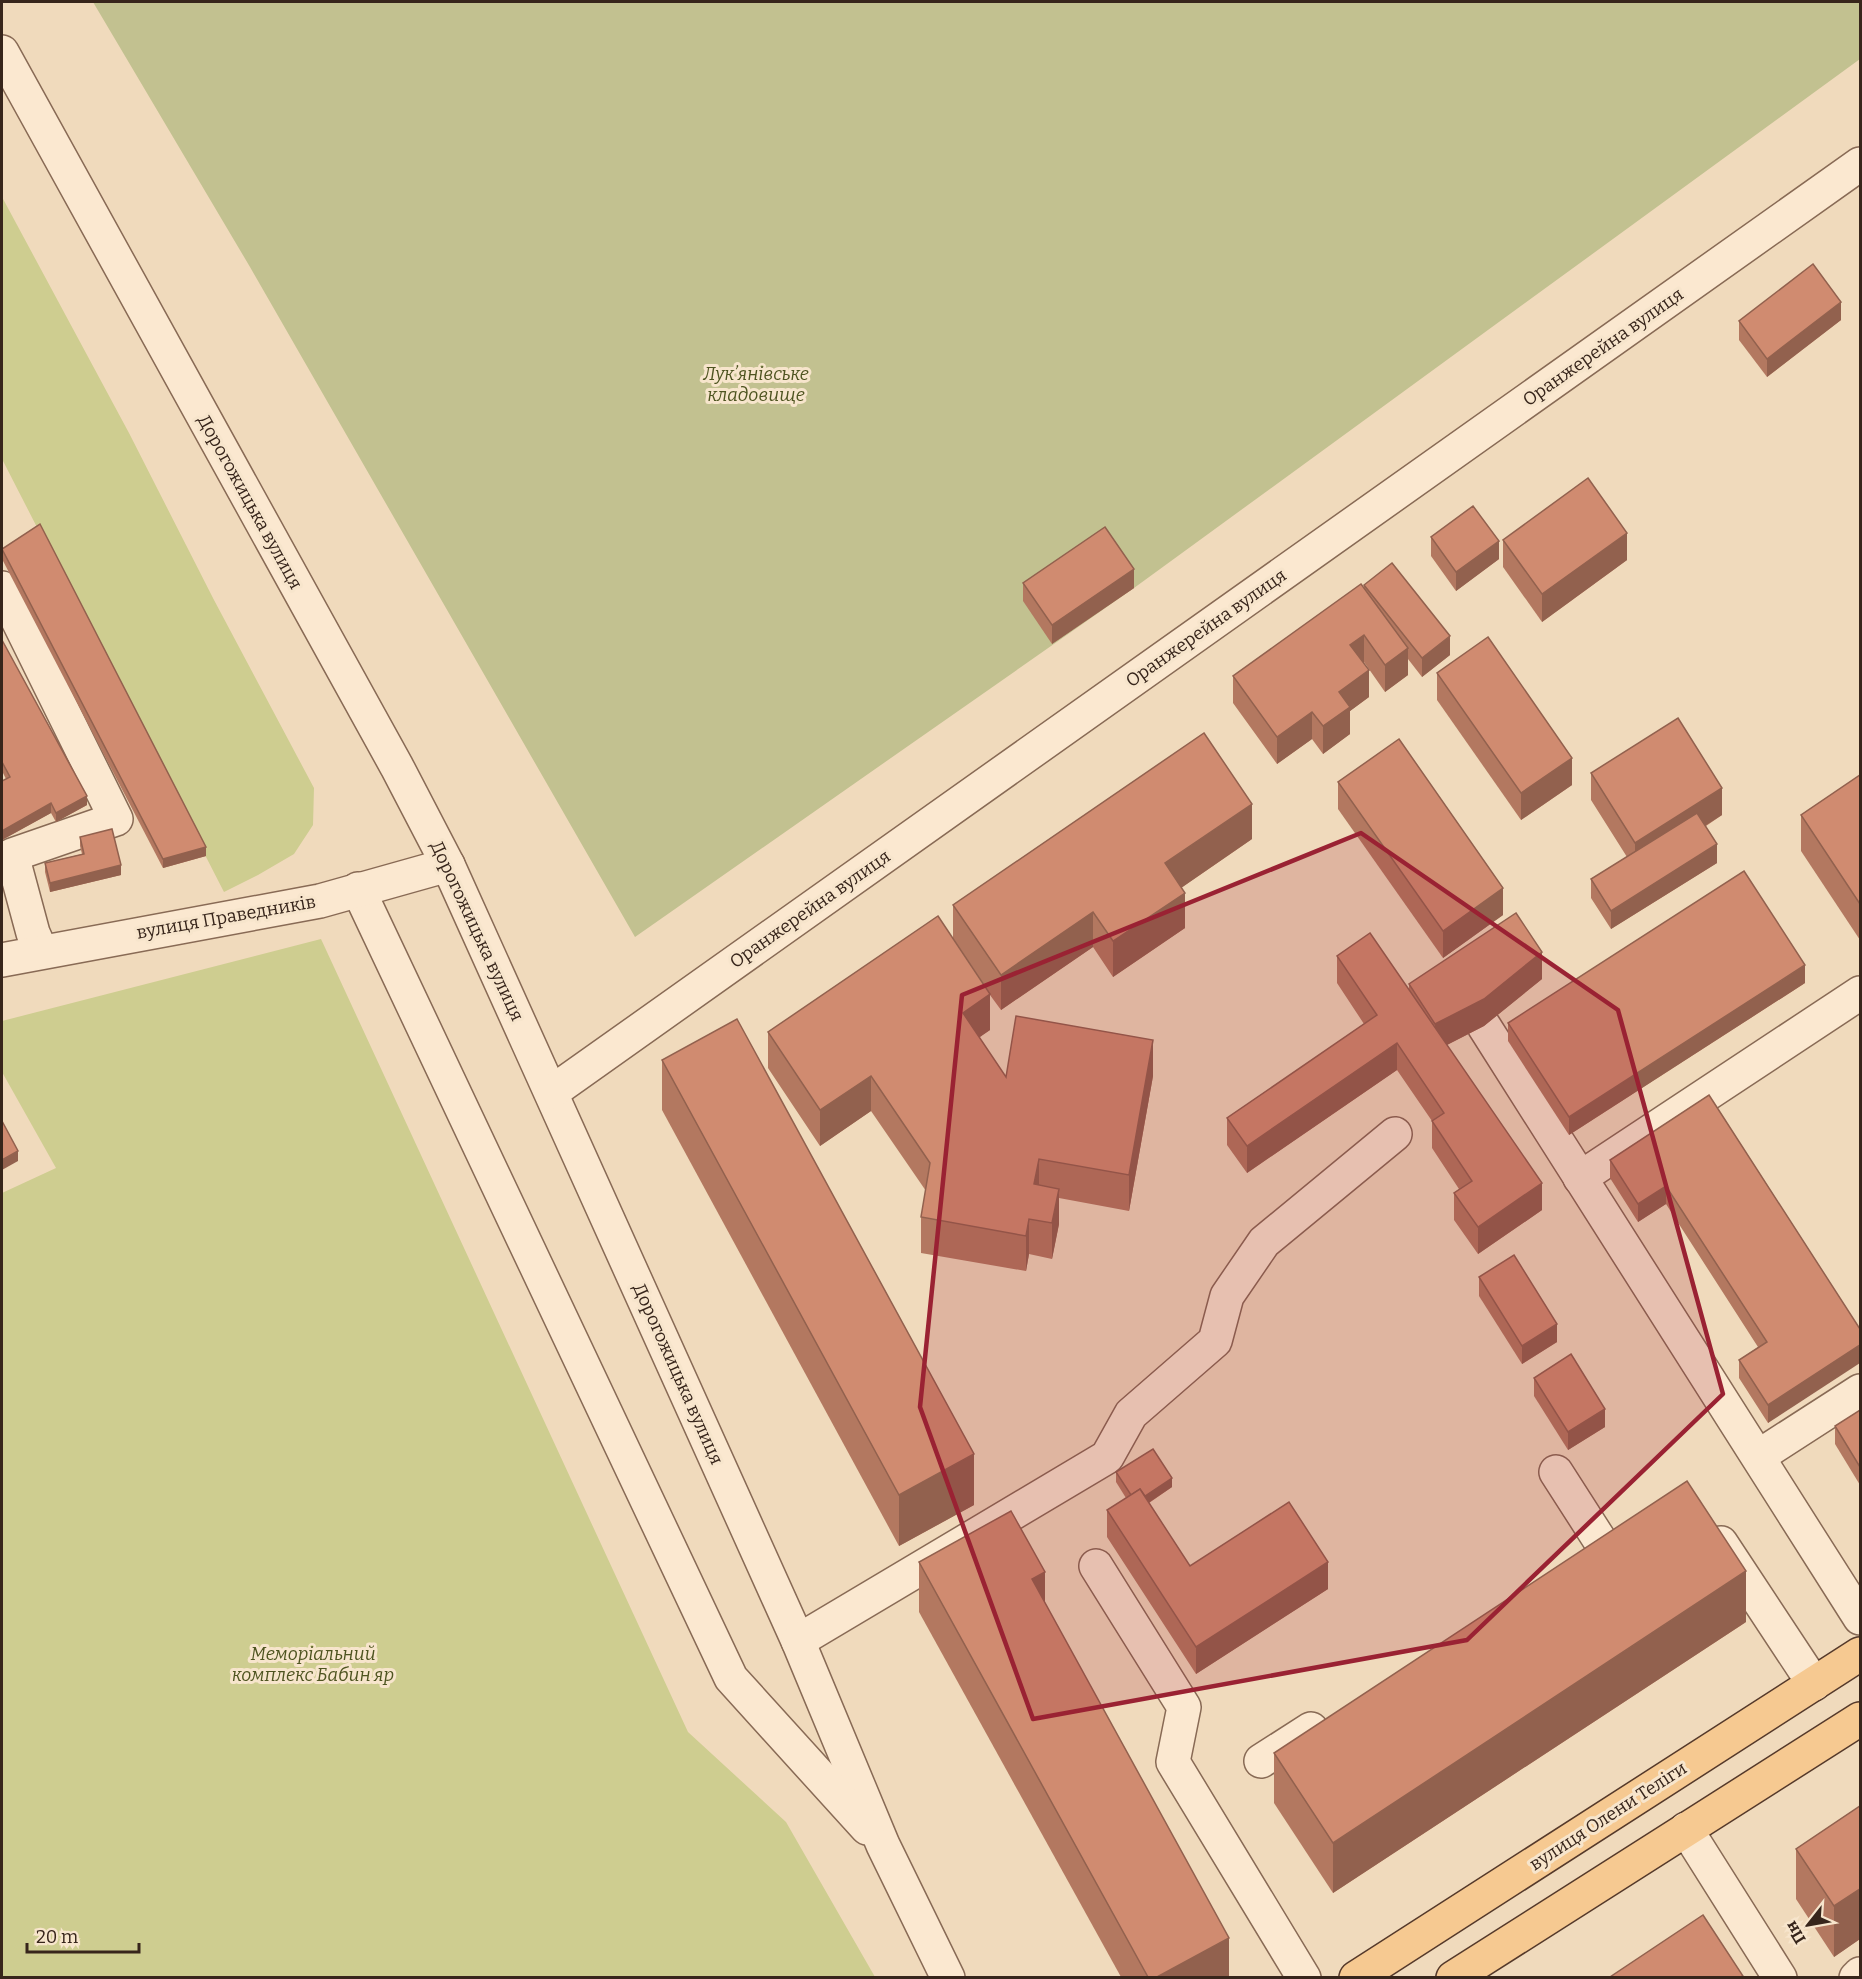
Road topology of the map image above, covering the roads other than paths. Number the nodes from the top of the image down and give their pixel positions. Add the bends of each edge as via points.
1 (2, 52) edge
2 (1860, 164) edge
3 (2, 588) edge
4 (448, 865) junction
5 (358, 889) junction
6 (41, 951) junction
7 (2, 960) edge
8 (1860, 993) edge
9 (1484, 1026) edge
10 (552, 1092) junction
11 (1395, 1134) dead end
12 (1580, 1178) junction
13 (1860, 1391) edge
14 (1759, 1456) junction
15 (1556, 1472) dead end
16 (1702, 1514) edge
17 (1627, 1521) edge
18 (1096, 1566) dead end
19 (1860, 1618) edge
20 (798, 1641) junction
21 (1860, 1654) edge
22 (1814, 1684) junction
23 (1331, 1716) edge
24 (1860, 1719) edge
25 (1262, 1761) dead end
26 (1686, 1829) junction
27 (883, 1845) junction
28 (1860, 1974) edge
29 (948, 1977) edge
30 (1304, 1977) edge
31 (1356, 1977) edge
32 (1453, 1977) edge
33 (1780, 1977) edge
34 (1856, 1977) edge

1 - 4 street, Дорогожицька вулиця
2 - 10 street, Оранжерейна вулиця
3 - 6 street via 116,819 12,855
4 - 5 street, вулиця Праведників
4 - 10 street, Дорогожицька вулиця
5 - 6 street, вулиця Праведників via 320,901
5 - 27 street, Дорогожицька вулиця via 731,1678
6 - 7 street, вулиця Праведників
8 - 12 street
9 - 12 street
10 - 20 street, Дорогожицька вулиця
11 - 20 street via 1264,1242 1227,1296 1215,1341 1131,1414 1107,1457
12 - 14 street
13 - 14 street
14 - 19 street
15 - 17 street via 1589,1546
16 - 22 street
18 - 30 street via 1184,1707 1173,1762
20 - 27 street, Дорогожицька вулиця
21 - 22 main road, вулиця Олени Теліги
22 - 31 main road, вулиця Олени Теліги
23 - 25 street
24 - 26 main road
26 - 32 main road
26 - 33 street
27 - 29 street, Дорогожицька вулиця
28 - 34 street

